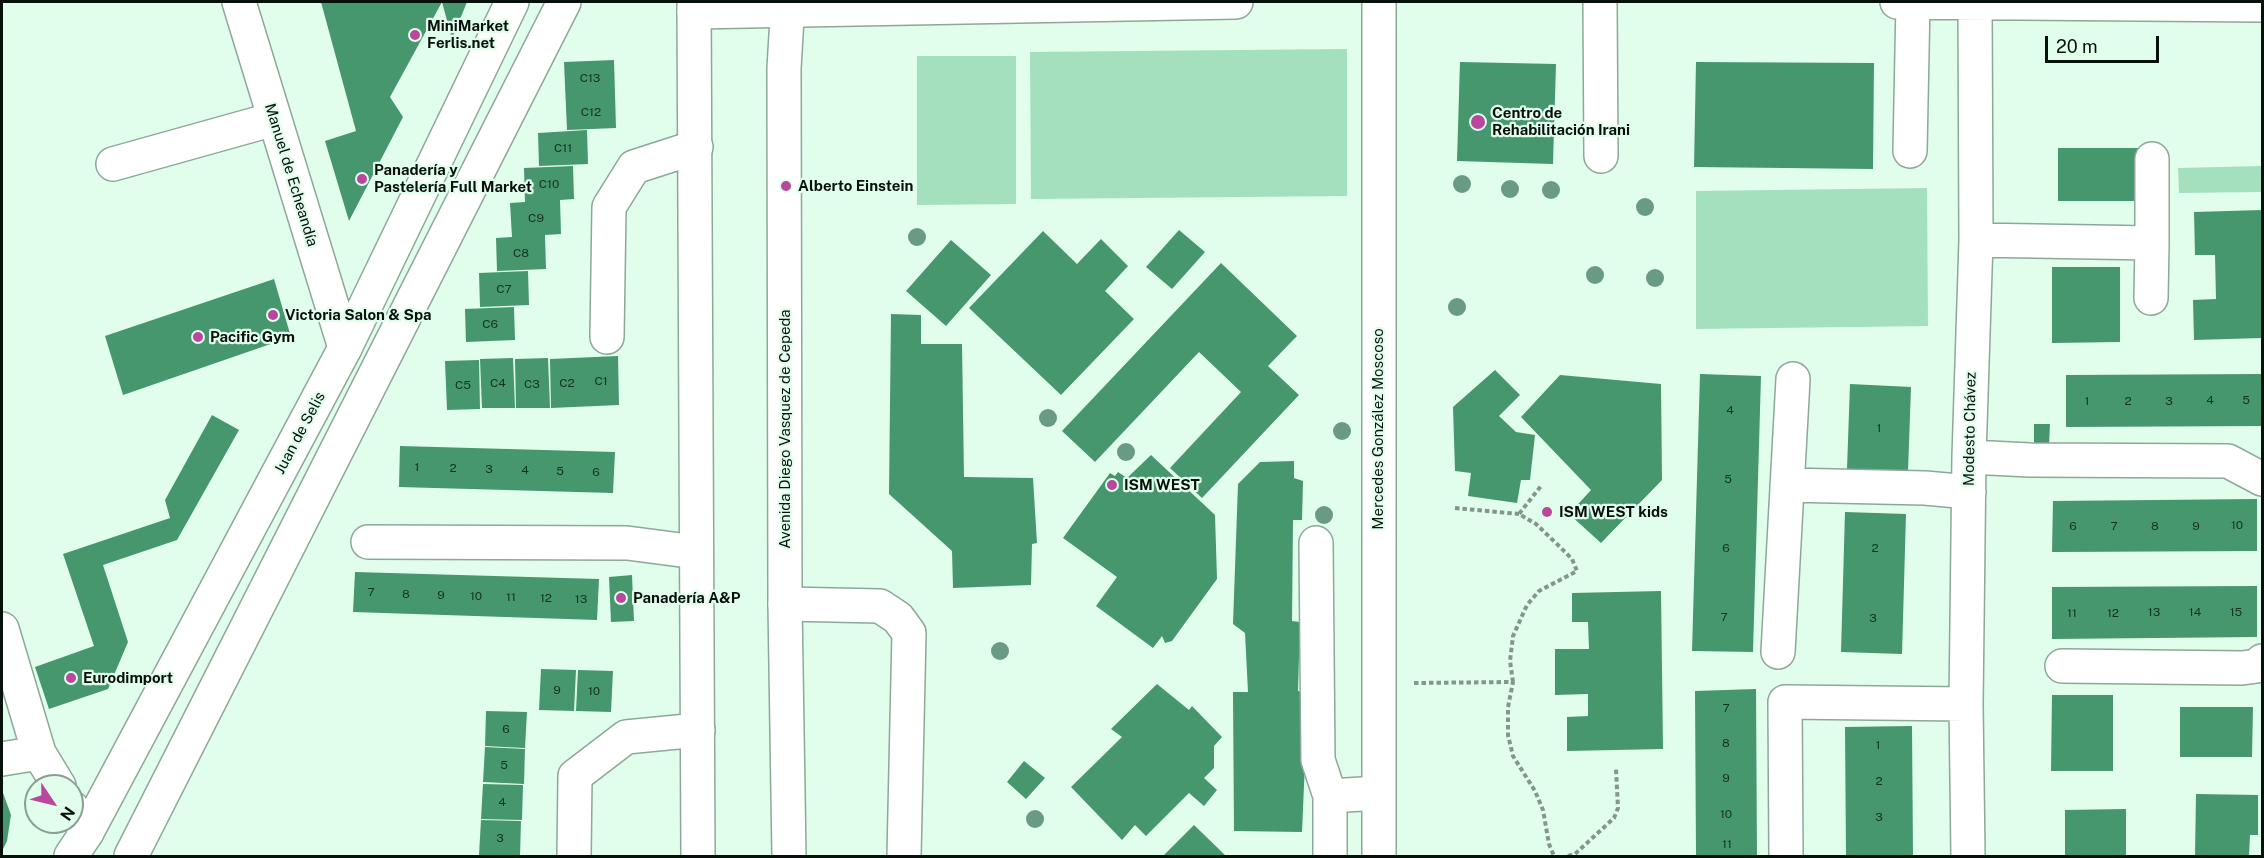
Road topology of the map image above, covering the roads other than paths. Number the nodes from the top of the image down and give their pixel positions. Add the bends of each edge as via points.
1 (238, 2) edge
2 (512, 2) edge
3 (564, 2) edge
4 (1121, 2) edge
5 (1236, 2) edge
6 (1379, 2) edge
7 (1600, 2) edge
8 (1897, 2) edge
9 (1913, 2) edge
10 (1975, 2) edge
11 (2163, 3) edge
12 (2262, 5) edge
13 (788, 6) edge
14 (694, 7) edge
15 (468, 95) junction
16 (506, 114) junction
17 (274, 119) junction
18 (696, 147) junction
19 (1910, 151) dead end
20 (1601, 156) dead end
21 (2152, 159) dead end
22 (113, 164) dead end
23 (1976, 240) junction
24 (2152, 243) junction
25 (2151, 298) dead end
26 (607, 337) dead end
27 (345, 348) junction
28 (1793, 379) dead end
29 (1969, 457) junction
30 (2262, 479) edge
31 (1787, 485) junction
32 (1969, 492) junction
33 (368, 542) dead end
34 (1316, 543) dead end
35 (696, 552) junction
36 (785, 604) junction
37 (2, 630) edge
38 (1778, 652) dead end
39 (2262, 661) edge
40 (2062, 666) dead end
41 (1966, 704) junction
42 (698, 730) junction
43 (39, 753) junction
44 (2, 759) edge
45 (52, 774) edge
46 (1378, 793) junction
47 (1330, 796) junction
48 (84, 819) edge
49 (131, 856) edge
50 (574, 856) edge
51 (698, 856) edge
52 (789, 856) edge
53 (904, 856) edge
54 (1330, 856) edge
55 (1379, 856) edge
56 (1786, 856) edge
57 (1968, 856) edge

1 - 17 main road, Manuel de Echeandía
2 - 15 main road, Juan de Selis
3 - 16 main road
4 - 5 main road
4 - 13 main road
6 - 46 main road, Mercedes González Moscoso
7 - 20 main road
8 - 9 main road
9 - 10 main road
9 - 19 main road
10 - 11 main road
10 - 23 main road, Modesto Chávez
11 - 12 main road
13 - 14 main road
13 - 36 main road, Avenida Diego Vasquez de Cepeda via 784,69
14 - 18 main road
15 - 16 main road
15 - 27 main road, Juan de Selis
16 - 49 main road
17 - 22 main road
17 - 27 main road, Manuel de Echeandía
18 - 26 main road via 634,167 609,207
18 - 35 main road
21 - 24 main road
23 - 24 main road
23 - 29 main road, Modesto Chávez
24 - 25 main road
27 - 48 main road, Juan de Selis
28 - 31 main road
29 - 30 main road via 2228,461
29 - 32 main road, Modesto Chávez
31 - 32 main road
31 - 38 main road
32 - 41 main road, Modesto Chávez
33 - 35 main road via 627,543
34 - 47 main road via 1318,760
35 - 42 main road
36 - 52 main road, Avenida Diego Vasquez de Cepeda
36 - 53 main road via 880,606 898,618 909,633
37 - 43 main road
39 - 40 main road via 2257,666 2242,668
41 - 56 main road via 1785,702
41 - 57 main road, Modesto Chávez
42 - 50 main road via 626,736 575,776
42 - 51 main road
43 - 44 main road
43 - 45 main road
46 - 47 main road
46 - 55 main road, Mercedes González Moscoso
47 - 54 main road

